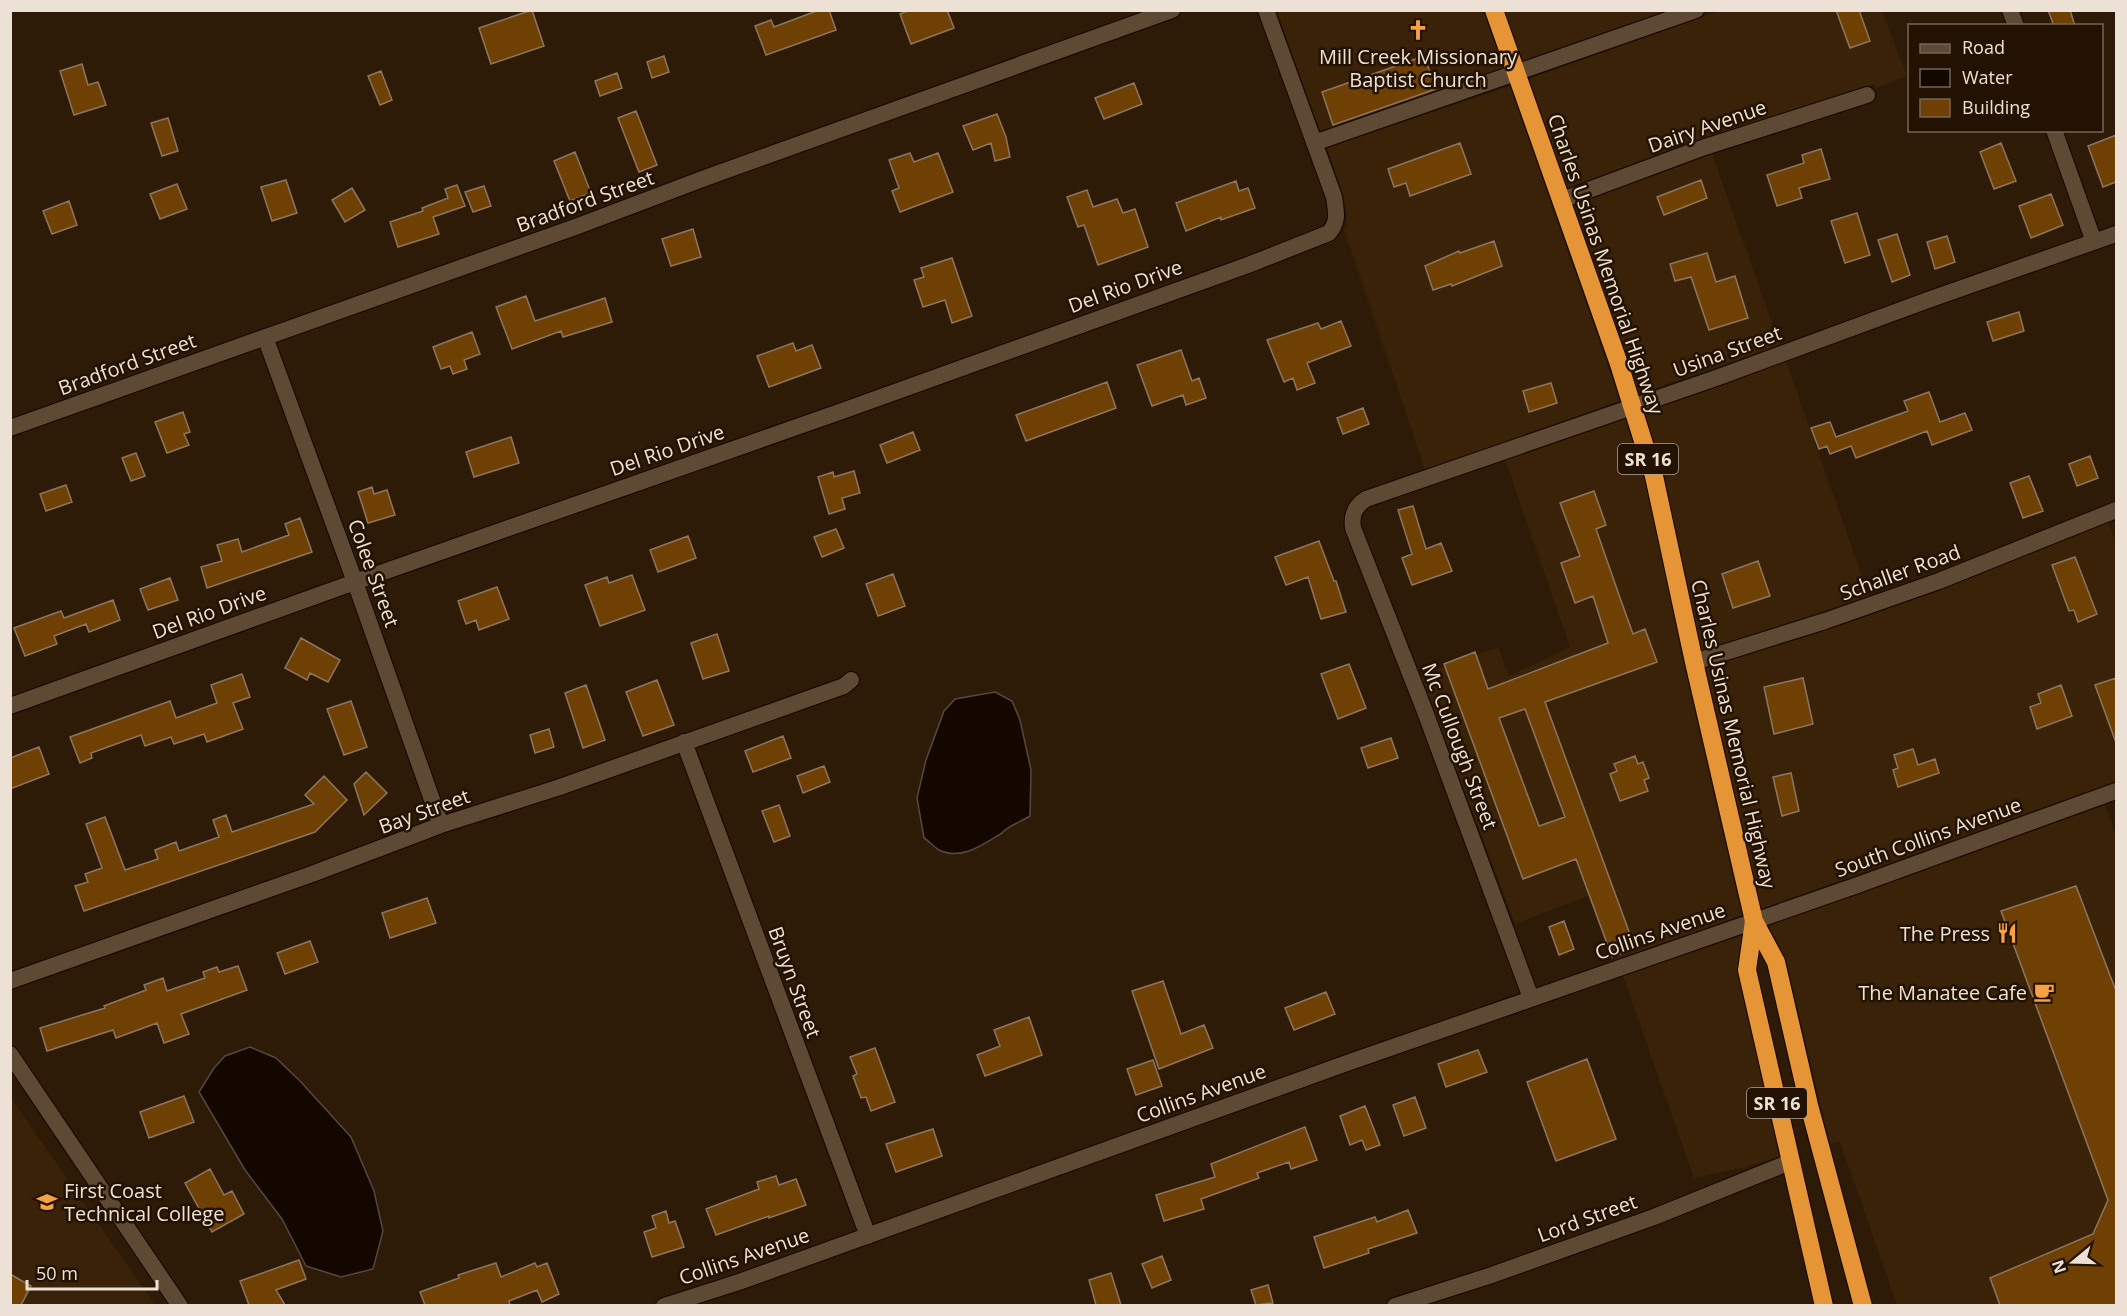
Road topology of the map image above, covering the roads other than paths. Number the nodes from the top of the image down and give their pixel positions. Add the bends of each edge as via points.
1 (1173, 10) edge
2 (1266, 10) edge
3 (1494, 10) edge
4 (1696, 10) edge
5 (1516, 74) junction
6 (1868, 95) dead end
7 (2055, 132) edge
8 (1314, 142) junction
9 (1562, 200) junction
10 (2116, 234) edge
11 (2094, 242) junction
12 (265, 337) junction
13 (1632, 406) junction
14 (10, 428) edge
15 (1355, 509) joint
16 (2116, 510) edge
17 (355, 582) junction
18 (1694, 662) junction
19 (851, 680) dead end
20 (10, 706) edge
21 (684, 742) junction
22 (2115, 797) edge
23 (441, 825) junction
24 (1754, 921) junction
25 (10, 981) edge
26 (1531, 998) junction
27 (10, 1054) edge
28 (1790, 1162) junction
29 (868, 1236) junction
30 (180, 1305) edge
31 (664, 1305) edge
32 (1395, 1305) edge
33 (1824, 1305) edge
34 (1863, 1305) edge

1 - 12 street, Bradford Street
2 - 8 street
3 - 5 highway, Charles Usinas Memorial Highway / SR 16
4 - 5 street
5 - 8 street
5 - 9 highway, Charles Usinas Memorial Highway / SR 16
6 - 9 street, Dairy Avenue via 1699,149
7 - 11 street
8 - 17 street, Del Rio Drive via 1334,198 1337,219 1329,233
9 - 13 highway, Charles Usinas Memorial Highway / SR 16
10 - 11 street, Usina Street
11 - 13 street, Usina Street
12 - 14 street, Bradford Street
12 - 17 street, Colee Street
13 - 15 street, Usina Street via 1365,499
13 - 18 highway, Charles Usinas Memorial Highway / SR 16 via 1659,496
15 - 26 street, Mc Cullough Street via 1353,528
16 - 18 street, Schaller Road via 1939,581
17 - 20 street, Del Rio Drive
17 - 23 street, Colee Street
18 - 24 highway, Charles Usinas Memorial Highway / SR 16
19 - 21 street, Bay Street via 844,686
21 - 23 street, Bay Street
21 - 29 street, Bruyn Street
22 - 24 street, South Collins Avenue
23 - 25 street, Bay Street
24 - 26 street, Collins Avenue
24 - 28 highway, Charles Usinas Memorial Highway / SR 16 via 1747,970
24 - 34 highway, Charles Usinas Memorial Highway / SR 16 via 1776,962 1809,1106
26 - 29 street, Collins Avenue
27 - 30 street
28 - 32 street, Lord Street via 1654,1217
28 - 33 highway, Charles Usinas Memorial Highway / SR 16
29 - 31 street, Collins Avenue

